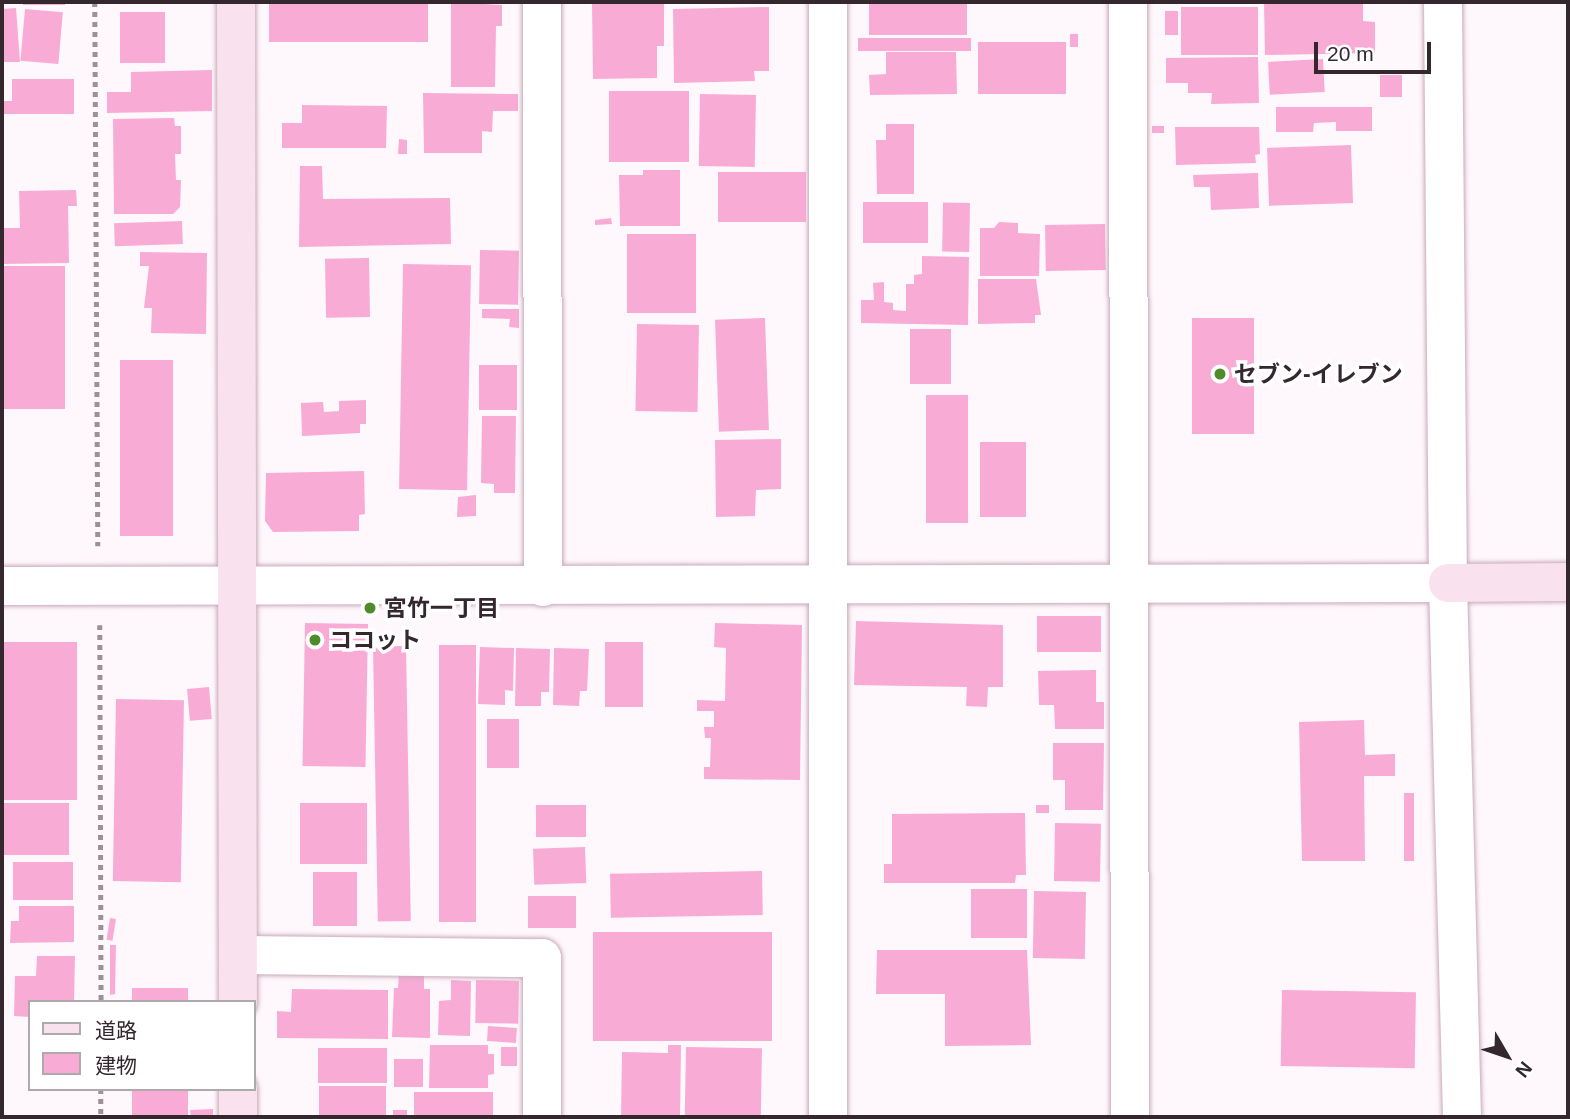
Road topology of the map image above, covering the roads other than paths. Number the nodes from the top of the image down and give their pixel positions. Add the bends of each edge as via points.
1 (236, 2) edge
2 (541, 2) edge
3 (828, 2) edge
4 (1128, 2) edge
5 (1443, 2) edge
6 (1568, 582) edge
7 (1448, 583) junction
8 (2, 586) edge
9 (828, 586) junction
10 (1128, 586) junction
11 (238, 587) junction
12 (543, 587) junction
13 (238, 955) junction
14 (238, 1000) edge
15 (238, 1091) edge
16 (238, 1117) edge
17 (542, 1117) edge
18 (828, 1117) edge
19 (1130, 1117) edge
20 (1462, 1117) edge

1 - 11 street
2 - 12 street
3 - 9 street
4 - 10 street
5 - 7 street
6 - 7 street
7 - 10 street
7 - 20 street
8 - 11 street
9 - 10 street
9 - 12 street
9 - 18 street
10 - 19 street
11 - 12 street
11 - 13 street
13 - 14 street
13 - 17 street via 542,958
15 - 16 street

